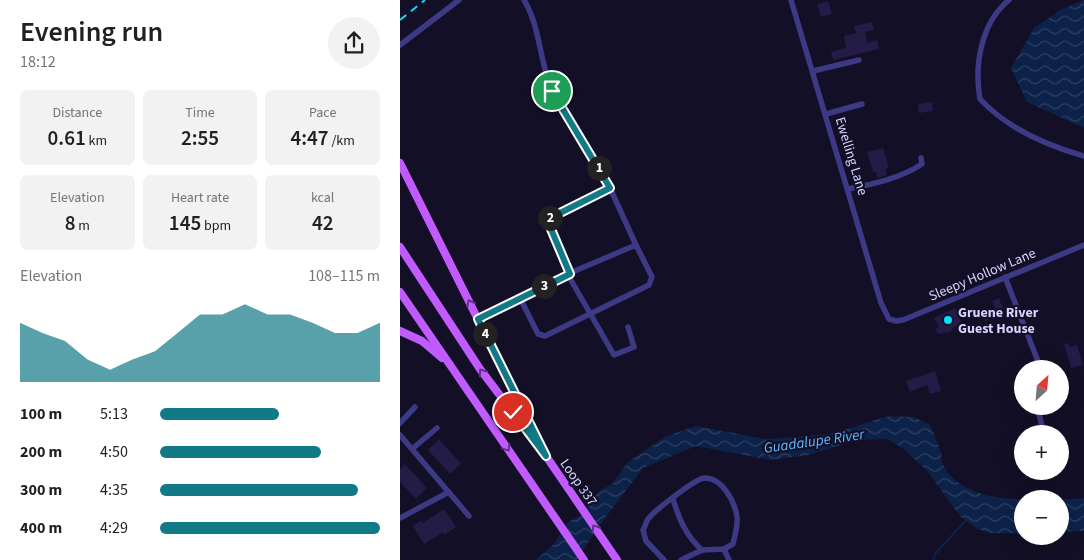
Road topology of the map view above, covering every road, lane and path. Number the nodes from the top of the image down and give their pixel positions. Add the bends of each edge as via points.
1 (459, 0) edge
2 (524, 0) edge
3 (792, 0) edge
4 (1009, 0) edge
5 (400, 45) edge
6 (859, 60) dead end
7 (813, 71) junction
8 (862, 104) dead end
9 (826, 114) junction
10 (1084, 156) edge
11 (921, 158) dead end
12 (400, 163) edge
13 (610, 188) junction
14 (848, 188) junction
15 (636, 244) junction
16 (1084, 245) edge
17 (400, 247) edge
18 (569, 274) junction
19 (1005, 277) junction
20 (400, 292) edge
21 (520, 298) junction
22 (590, 314) junction
23 (478, 319) junction
24 (889, 319) joint
25 (628, 327) dead end
26 (400, 331) edge
27 (1037, 360) edge
28 (450, 364) junction
29 (414, 407) dead end
30 (400, 423) edge
31 (437, 428) dead end
32 (400, 435) edge
33 (412, 449) junction
34 (546, 456) junction
35 (449, 492) junction
36 (673, 499) junction
37 (469, 516) dead end
38 (400, 518) edge
39 (724, 549) junction
40 (702, 550) junction
41 (584, 560) edge
42 (617, 560) edge
43 (664, 560) edge
44 (681, 560) edge
45 (729, 560) edge

1 - 5 street
2 - 13 street via 536,30 552,91
3 - 7 street, Ewelling Lane
4 - 10 street via 988,26 982,45 978,60 980,100 1038,139
6 - 7 street
7 - 9 street, Ewelling Lane
8 - 9 street
9 - 14 street, Ewelling Lane
11 - 14 street via 922,164 888,180
23 -> 12 main road
13 - 15 street
13 - 18 street via 548,222
14 - 24 street, Ewelling Lane
15 - 18 street
15 - 22 street via 652,276 650,283
16 - 19 street, Sleepy Hollow Lane
34 -> 17 main road, Loop 337 via 480,369
18 - 21 street
18 - 22 street
19 - 24 street, Sleepy Hollow Lane via 903,320
19 - 27 street
20 - 28 main road
21 - 22 street via 542,336
21 - 23 street
22 - 25 street via 614,355 634,347
23 - 34 main road
26 - 28 main road via 422,341
28 -> 41 main road
29 - 30 street
31 - 33 street
32 - 33 street
33 - 35 street
42 -> 34 main road, Loop 337
35 - 37 street
35 - 38 street
36 - 39 street via 704,478 714,480 725,489 737,516 733,544
36 - 40 street via 691,540
36 - 43 street via 648,518 643,530 646,541
39 - 40 street
39 - 45 street
40 - 44 street

